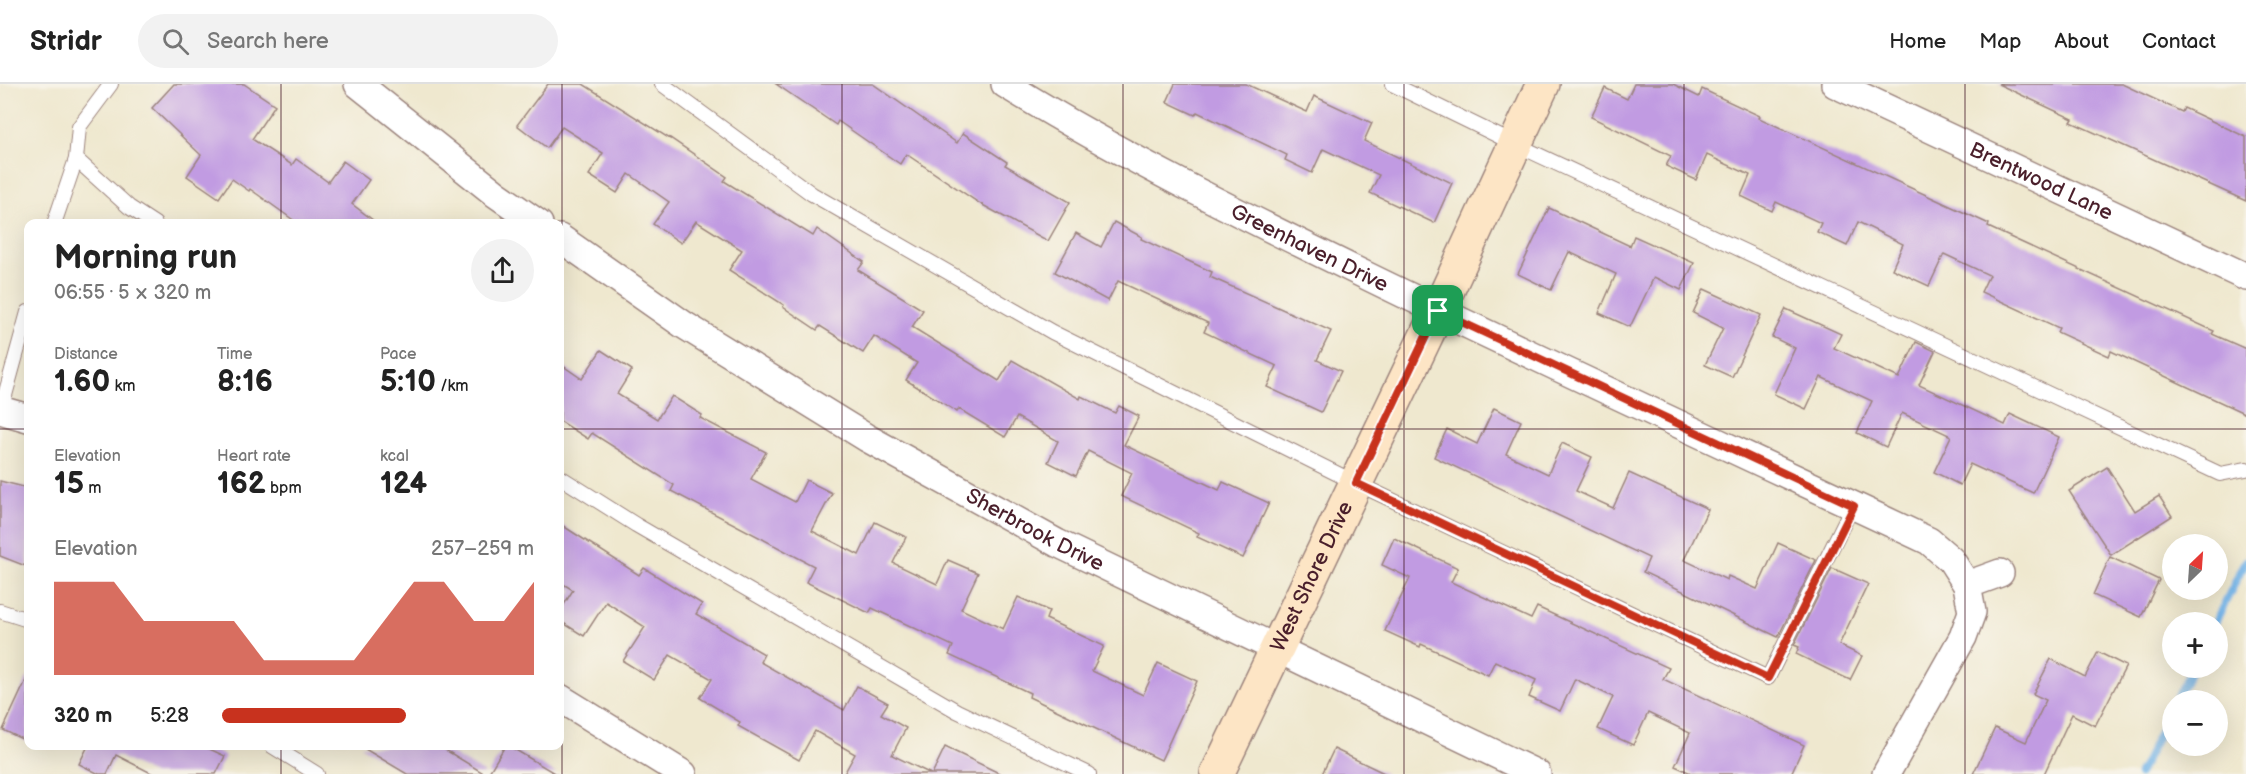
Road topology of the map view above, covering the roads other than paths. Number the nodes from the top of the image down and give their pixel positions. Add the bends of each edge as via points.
1 (111, 84) edge
2 (358, 84) edge
3 (662, 84) edge
4 (1005, 84) edge
5 (1392, 84) edge
6 (1543, 84) edge
7 (1836, 84) edge
8 (1515, 144) junction
9 (76, 159) junction
10 (56, 219) edge
11 (147, 219) edge
12 (532, 219) edge
13 (564, 241) edge
14 (2246, 277) edge
15 (1438, 311) junction
16 (24, 326) edge
17 (0, 410) edge
18 (24, 417) edge
19 (2246, 469) edge
20 (564, 480) edge
21 (1356, 483) junction
22 (1854, 506) junction
23 (2000, 573) dead end
24 (1967, 585) junction
25 (0, 611) edge
26 (24, 619) edge
27 (1277, 650) junction
28 (564, 700) edge
29 (278, 750) edge
30 (317, 774) edge
31 (683, 774) edge
32 (1089, 774) edge
33 (1217, 774) edge
34 (1537, 774) edge
35 (1886, 774) edge

1 - 9 lane via 79,127
2 - 12 street
3 - 21 lane via 812,194 1032,321
4 - 15 street, Greenhaven Drive via 1214,202
5 - 8 lane
6 - 8 street, West Shore Drive
7 - 14 street, Brentwood Lane
8 - 15 street, West Shore Drive
8 - 19 lane via 2220,474
9 - 10 lane
9 - 11 lane
13 - 27 street, Sherbrook Drive via 684,325 867,438 1057,543
15 - 21 street, West Shore Drive
15 - 22 street, Greenhaven Drive
16 - 17 lane
17 - 18 street
20 - 32 lane via 957,711
21 - 22 lane via 1768,678
21 - 27 street, West Shore Drive
22 - 24 street, Greenhaven Drive via 1929,541 1951,560
23 - 24 street
24 - 35 street via 1972,612 1963,637
25 - 26 lane
27 - 33 street, West Shore Drive
27 - 34 street, Sherbrook Drive
28 - 31 street
29 - 30 lane

